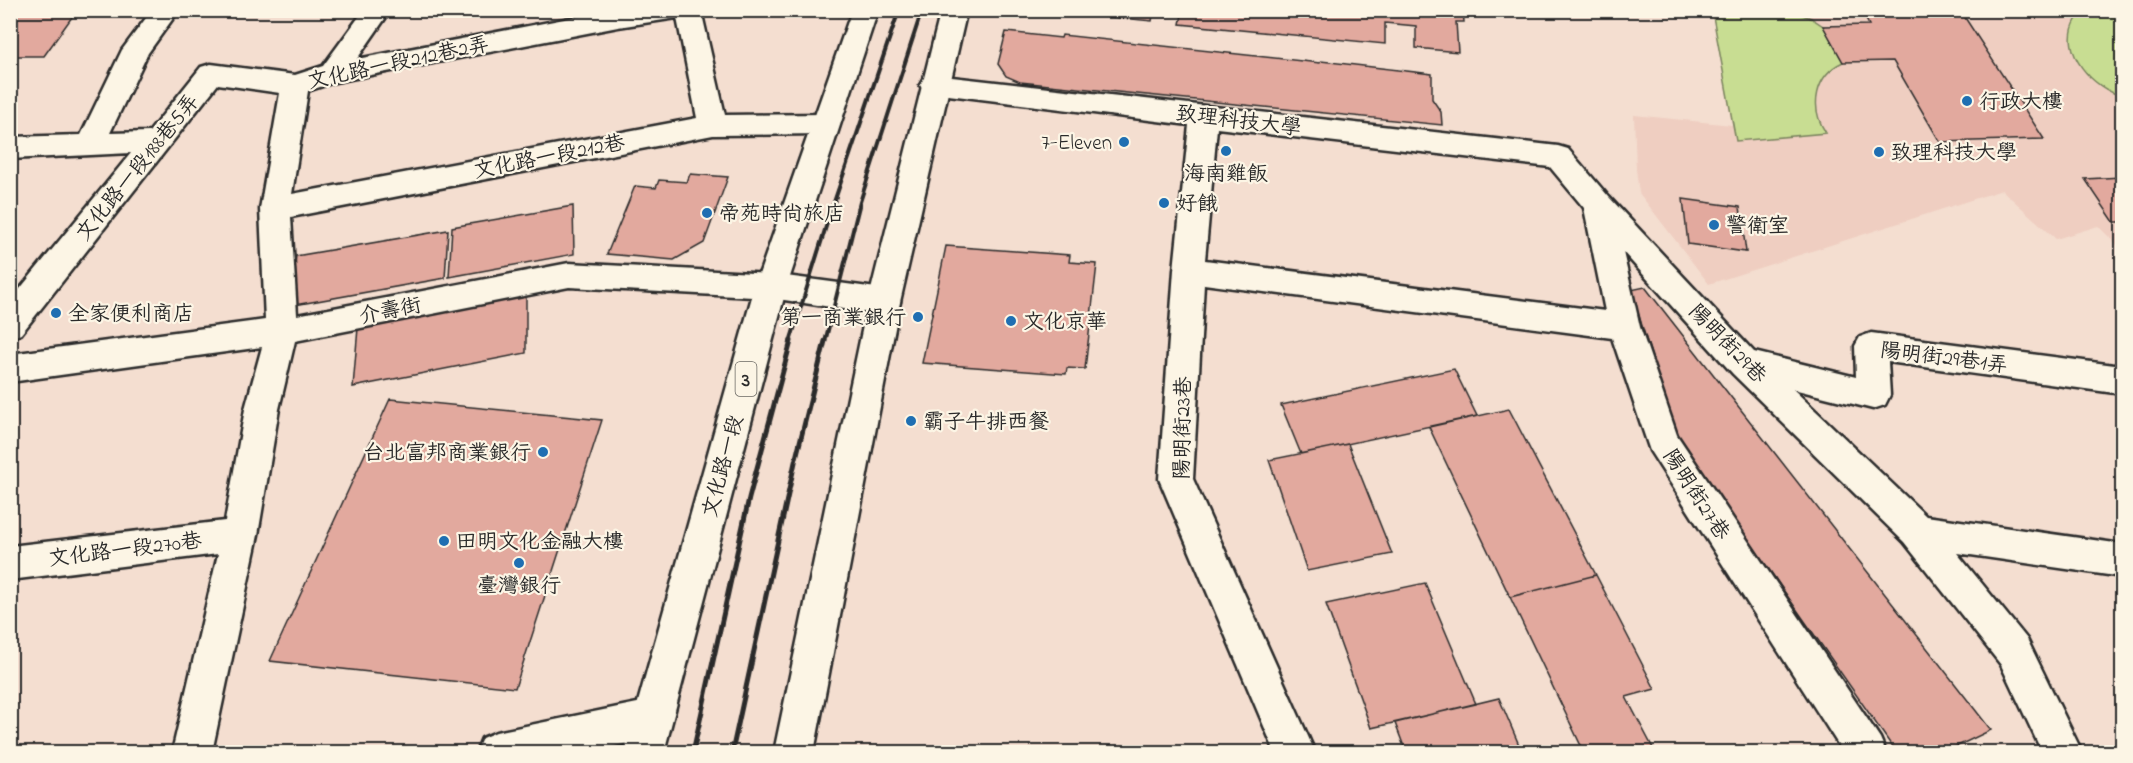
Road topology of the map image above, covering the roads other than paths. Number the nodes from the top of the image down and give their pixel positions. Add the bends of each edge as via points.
1 (166, 10) edge
2 (378, 10) edge
3 (675, 10) edge
4 (688, 10) edge
5 (866, 10) edge
6 (954, 10) edge
7 (618, 14) edge
8 (333, 73) junction
9 (294, 85) junction
10 (934, 85) junction
11 (1203, 116) junction
12 (825, 124) junction
13 (713, 125) junction
14 (156, 142) junction
15 (91, 144) junction
16 (10, 148) edge
17 (1544, 155) joint
18 (1598, 205) junction
19 (275, 209) junction
20 (1189, 270) junction
21 (771, 286) junction
22 (884, 302) junction
23 (10, 325) edge
24 (1624, 327) junction
25 (282, 331) junction
26 (1745, 364) junction
27 (10, 368) edge
28 (2122, 380) edge
29 (1917, 531) junction
30 (240, 535) junction
31 (2122, 560) edge
32 (10, 563) edge
33 (648, 736) edge
34 (192, 753) edge
35 (496, 753) edge
36 (794, 753) edge
37 (1295, 753) edge
38 (1866, 753) edge
39 (2062, 753) edge

1 - 15 main road via 136,50
2 - 8 main road
3 - 7 main road, 文化路一段212巷2弄
4 - 13 main road
5 - 12 main road, 文化路一段 / 3
6 - 10 main road
7 - 8 main road, 文化路一段212巷2弄
8 - 9 main road, 文化路一段212巷2弄
9 - 14 main road, 文化路一段188巷5弄 via 211,74
9 - 19 main road, 文化路一段212巷2弄
10 - 11 main road, 致理科技大學
10 - 22 main road
11 - 17 main road, 致理科技大學
11 - 20 main road, 陽明街23巷
12 - 13 main road, 文化路一段212巷
12 - 21 main road, 文化路一段 / 3
13 - 19 main road, 文化路一段212巷
14 - 15 main road
14 - 23 main road, 文化路一段188巷5弄
15 - 16 main road
17 - 18 main road, 陽明街29巷 via 1558,157
18 - 24 main road, 陽明街27巷
18 - 26 main road, 陽明街29巷
19 - 25 main road, 文化路一段212巷2弄
20 - 24 main road
20 - 37 main road, 陽明街23巷 via 1176,479
21 - 22 main road, 介壽街
21 - 25 main road, 介壽街 via 569,275
21 - 33 main road, 文化路一段 / 3
22 - 36 main road
24 - 38 main road, 陽明街27巷 via 1662,441
25 - 27 main road, 介壽街
25 - 30 main road via 262,409
26 - 28 main road, 陽明街29巷1弄 via 1873,395 1871,346
26 - 29 main road, 陽明街29巷
29 - 31 main road
29 - 39 main road, 陽明街29巷 via 2014,652
30 - 32 main road, 文化路一段270巷
30 - 34 main road
33 - 35 main road

